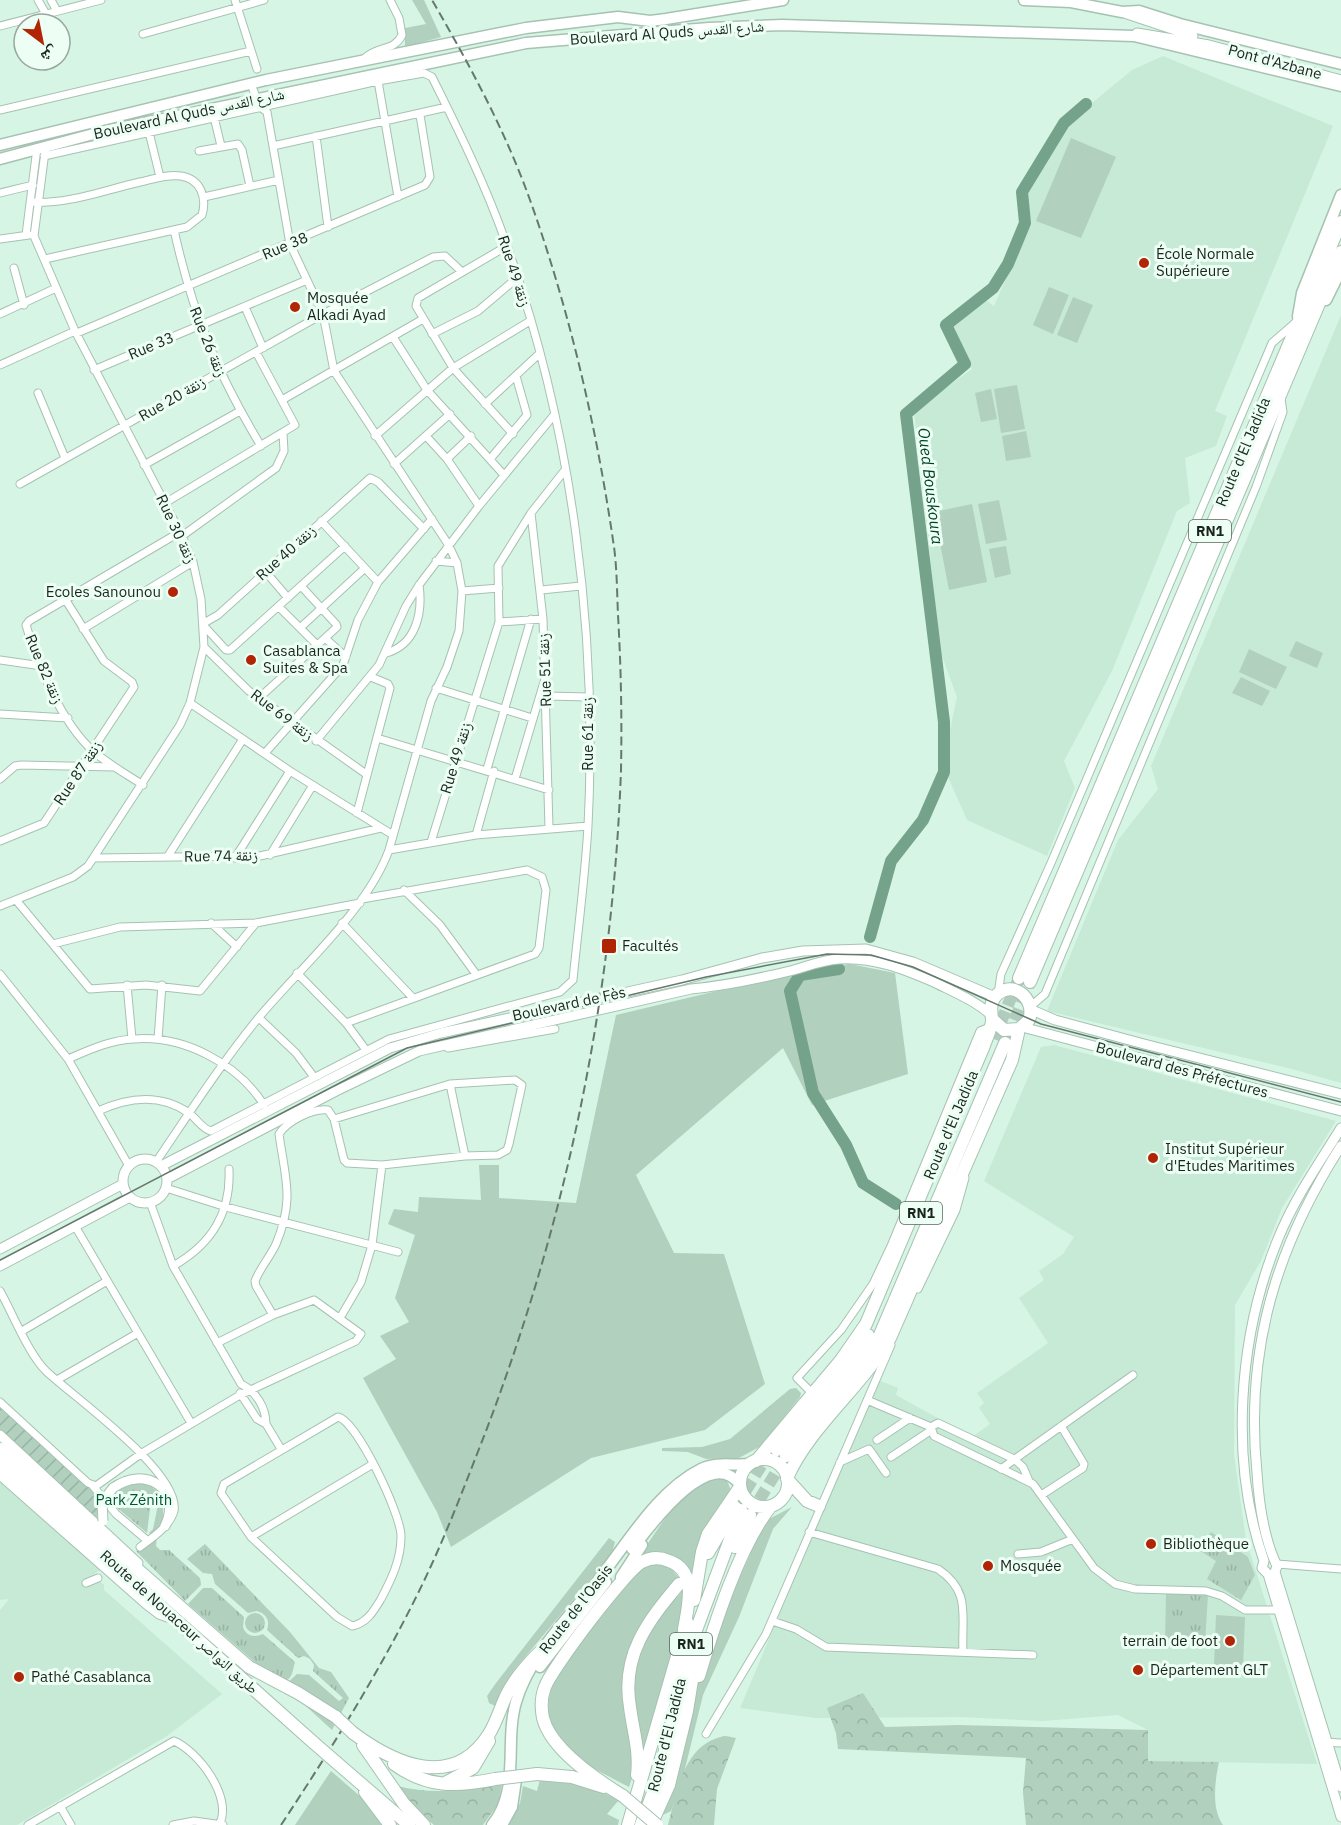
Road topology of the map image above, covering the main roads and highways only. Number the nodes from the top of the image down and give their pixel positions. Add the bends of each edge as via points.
1 (783, 0) edge
2 (1024, 0) edge
3 (1338, 63) edge
4 (1341, 86) edge
5 (0, 145) edge
6 (0, 159) edge
7 (1341, 195) edge
8 (1341, 222) edge
9 (1341, 252) edge
10 (1341, 270) edge
11 (1315, 296) junction
12 (1297, 322) junction
13 (1305, 337) junction
14 (1121, 739) junction
15 (1128, 755) junction
16 (999, 994) junction
17 (1031, 1006) junction
18 (1021, 1028) junction
19 (994, 1029) junction
20 (1012, 1060) junction
21 (908, 1272) junction
22 (0, 1449) edge
23 (753, 1462) junction
24 (0, 1463) edge
25 (787, 1478) junction
26 (740, 1486) junction
27 (807, 1501) junction
28 (773, 1505) junction
29 (819, 1506) road end
30 (742, 1510) junction
31 (664, 1511) junction
32 (708, 1553) dead end
33 (111, 1555) junction
34 (679, 1584) dead end
35 (601, 1607) junction
36 (178, 1615) junction
37 (684, 1629) junction
38 (546, 1646) junction
39 (687, 1711) junction
40 (492, 1728) junction
41 (353, 1733) junction
42 (377, 1750) junction
43 (359, 1781) junction
44 (437, 1785) junction
45 (620, 1793) junction
46 (628, 1824) edge
47 (390, 1825) edge
48 (410, 1825) edge
49 (424, 1825) edge
50 (492, 1825) edge
51 (502, 1825) edge
52 (641, 1825) edge
53 (651, 1825) edge
54 (657, 1825) edge

1 - 5 main road, Boulevard Al Quds شارع القدس via 666,20 618,17 526,28 266,80
2 - 3 main road via 1139,11
4 - 6 main road, Boulevard Al Quds شارع القدس via 1134,36 782,25 709,28 526,43 428,61 272,100
7 - 12 main road, Route d'El Jadida via 1302,293
8 - 11 highway, RN1
9 - 11 highway, RN1
10 - 13 main road, Route d'El Jadida
11 - 12 highway, RN1
11 - 13 highway, RN1
12 - 14 highway, Route d'El Jadida / RN1
13 - 15 highway, Route d'El Jadida / RN1
14 - 15 highway, Route d'El Jadida / RN1 via 1024,980
14 - 16 highway, Route d'El Jadida via 1092,792 1012,976
15 - 17 highway, Route d'El Jadida via 1116,797
16 - 17 highway via 1017,990
16 - 19 highway, Route d'El Jadida via 991,1004
17 - 18 highway via 1029,1020
18 - 19 highway
18 - 20 highway, Route d'El Jadida
19 - 21 highway, Route d'El Jadida / RN1
19 - 21 highway, Route d'El Jadida / RN1 via 884,1304 862,1346 835,1381 799,1414 779,1451 870,1353
19 - 23 highway, Route d'El Jadida via 872,1314 858,1338
20 - 21 highway via 991,1087 939,1215
20 - 25 highway, Route d'El Jadida via 890,1338 804,1449
22 - 33 highway, Route de Nouaceur طريق النواصر
23 - 25 highway via 775,1462
23 - 26 highway via 743,1471
23 - 38 main road, Route de l'Oasis via 712,1465 682,1482 648,1517
24 - 33 highway, Route de Nouaceur طريق النواصر
25 - 27 highway
25 - 28 highway via 784,1495
26 - 28 highway via 751,1503
26 - 31 main road, Route de l'Oasis via 729,1475 713,1474 686,1489
26 - 37 highway via 708,1534 693,1608
27 - 28 highway
27 - 29 highway
28 - 39 highway via 754,1532 724,1600
30 - 32 highway
30 - 39 highway, Route d'El Jadida / RN1 via 691,1674
30 - 52 highway, Route d'El Jadida / RN1 via 692,1641 658,1779
31 - 35 main road
31 - 51 main road, Route de l'Oasis via 533,1680 519,1723 514,1798
33 - 36 highway, Route de Nouaceur طريق النواصر
34 - 46 highway via 648,1622 630,1661 628,1698 638,1756
35 - 37 highway via 637,1566 653,1558 665,1560 681,1569 688,1580
35 - 45 highway via 552,1673 544,1688 542,1708 547,1729 558,1747
36 - 41 highway, Route de Nouaceur طريق النواصر, bridge via 249,1667 336,1717
36 - 43 highway, Route de Nouaceur طريق النواصر, bridge
37 - 46 highway
38 - 40 highway via 515,1680
38 - 50 main road, Route de l'Oasis via 515,1704 508,1791 502,1811
39 - 53 highway, Route d'El Jadida / RN1 via 669,1785
40 - 42 highway via 472,1752 445,1766 416,1767
40 - 44 highway via 477,1763 458,1779
41 - 42 highway
41 - 49 highway via 404,1804
42 - 44 highway via 410,1776
43 - 47 highway
43 - 48 highway
44 - 45 highway, bridge via 462,1786 537,1774 572,1777
45 - 54 highway, bridge

